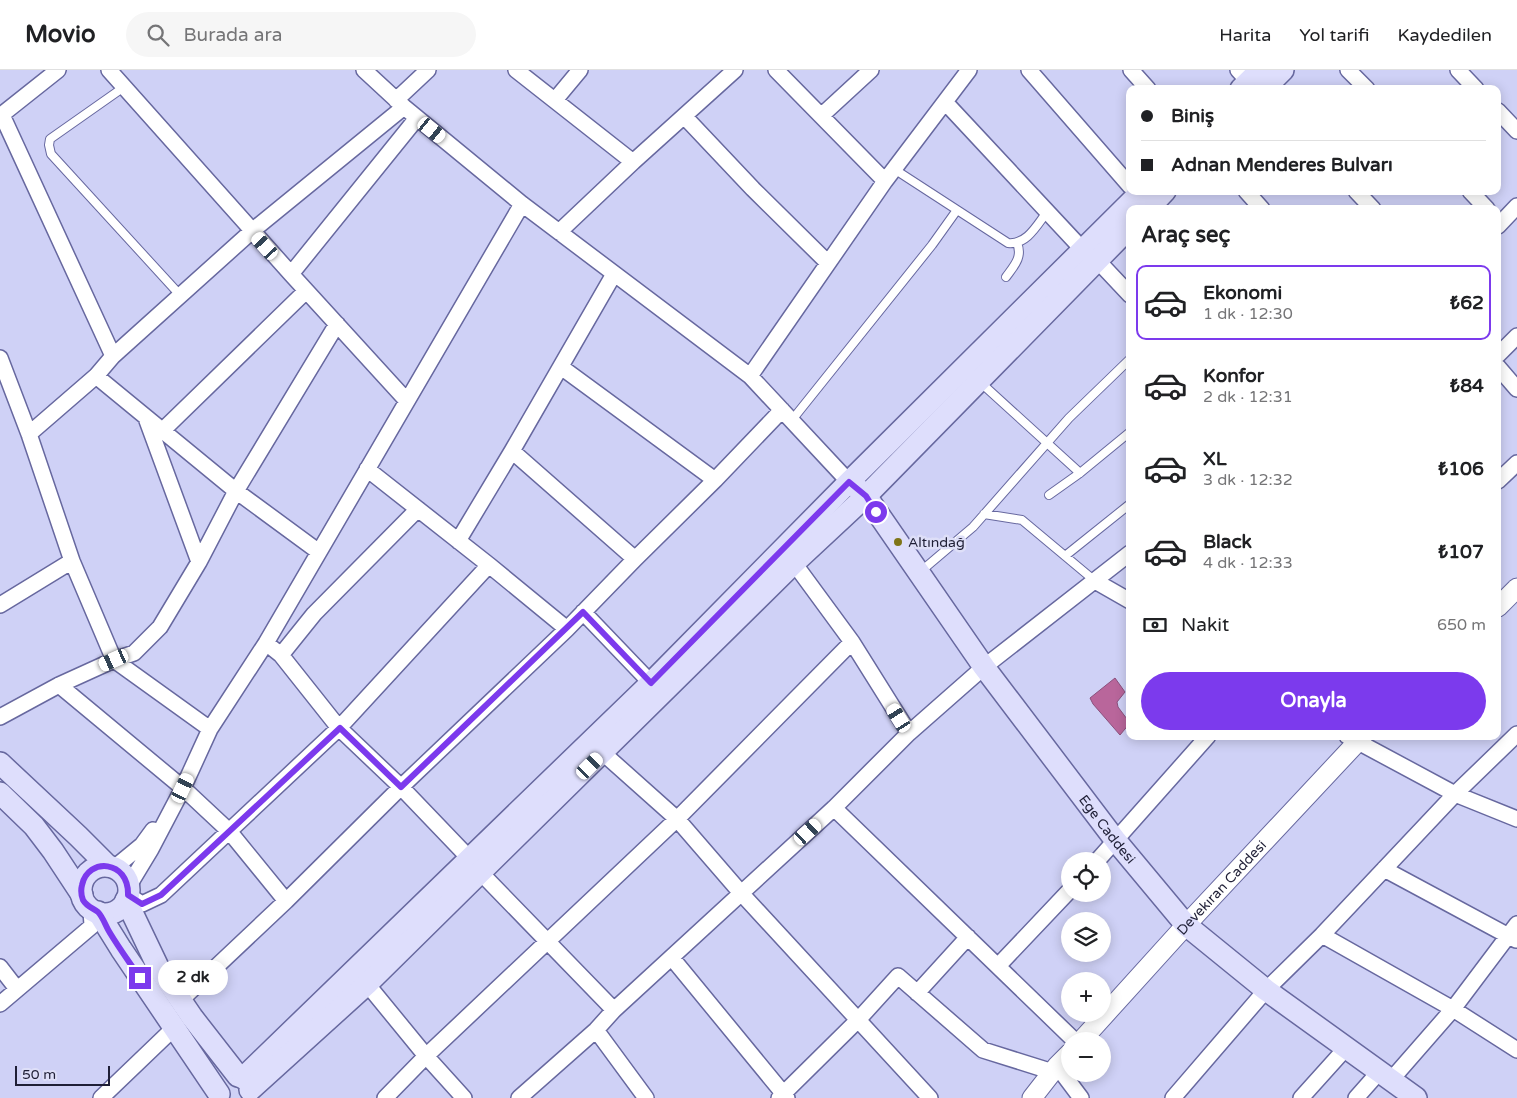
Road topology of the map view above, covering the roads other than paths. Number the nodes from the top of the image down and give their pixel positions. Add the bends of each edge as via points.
1 (58, 70) edge
2 (109, 70) edge
3 (364, 70) edge
4 (428, 70) edge
5 (516, 70) edge
6 (580, 70) edge
7 (735, 70) edge
8 (776, 70) edge
9 (871, 70) edge
10 (969, 70) edge
11 (1029, 70) edge
12 (1130, 70) edge
13 (1283, 70) edge
14 (1348, 70) edge
15 (1458, 70) edge
16 (1250, 80) edge
17 (1144, 85) edge
18 (1363, 85) edge
19 (1472, 85) edge
20 (124, 87) junction
21 (555, 100) junction
22 (945, 102) junction
23 (400, 103) junction
24 (1501, 114) edge
25 (1, 116) edge
26 (684, 116) junction
27 (821, 116) junction
28 (417, 118) junction
29 (1517, 131) edge
30 (633, 162) junction
31 (894, 169) junction
32 (1126, 180) edge
33 (885, 181) junction
34 (1250, 195) edge
35 (1360, 195) edge
36 (1474, 195) edge
37 (522, 204) junction
38 (1258, 205) edge
39 (1369, 205) edge
40 (1483, 205) edge
41 (1517, 206) edge
42 (957, 210) junction
43 (1047, 212) junction
44 (1126, 216) edge
45 (1501, 221) edge
46 (1126, 230) edge
47 (252, 231) junction
48 (559, 232) junction
49 (1017, 243) junction
50 (1090, 255) junction
51 (828, 263) junction
52 (291, 274) junction
53 (614, 274) junction
54 (1006, 277) dead end
55 (306, 291) junction
56 (1126, 291) edge
57 (180, 295) junction
58 (336, 324) junction
59 (1517, 336) edge
60 (1501, 352) edge
61 (113, 356) junction
62 (0, 358) edge
63 (1126, 363) edge
64 (561, 367) junction
65 (1501, 370) edge
66 (96, 376) junction
67 (750, 376) junction
68 (978, 381) junction
69 (6, 389) edge
70 (1517, 389) edge
71 (407, 401) junction
72 (787, 415) junction
73 (145, 416) junction
74 (162, 431) junction
75 (29, 434) junction
76 (1126, 435) edge
77 (1048, 443) junction
78 (512, 451) junction
79 (1517, 463) edge
80 (367, 469) junction
81 (1080, 472) junction
82 (1501, 478) edge
83 (714, 480) junction
84 (849, 482) junction
85 (236, 491) junction
86 (1049, 495) dead end
87 (866, 496) junction
88 (1126, 507) edge
89 (418, 509) junction
90 (984, 514) junction
91 (458, 540) junction
92 (319, 552) junction
93 (1065, 556) junction
94 (1126, 556) edge
95 (635, 559) junction
96 (72, 561) junction
97 (199, 562) junction
98 (794, 564) junction
99 (490, 565) junction
100 (919, 573) junction
101 (1095, 581) junction
102 (1517, 588) edge
103 (1126, 599) edge
104 (1501, 604) edge
105 (0, 605) edge
106 (583, 612) junction
107 (567, 629) junction
108 (852, 642) junction
109 (266, 643) junction
110 (281, 655) junction
111 (114, 660) junction
112 (984, 667) junction
113 (651, 683) junction
114 (59, 685) junction
115 (0, 717) edge
116 (340, 728) junction
117 (210, 729) junction
118 (909, 733) junction
119 (1517, 734) edge
120 (1204, 740) edge
121 (1353, 740) edge
122 (1359, 740) edge
123 (603, 752) junction
124 (0, 763) edge
125 (401, 787) junction
126 (183, 788) junction
127 (0, 792) edge
128 (1455, 794) junction
129 (834, 808) junction
130 (677, 819) junction
131 (1517, 819) edge
132 (229, 831) junction
133 (1116, 841) junction
134 (1106, 852) edge
135 (476, 866) junction
136 (111, 867) junction
137 (1384, 869) junction
138 (742, 893) junction
139 (128, 894) junction
140 (1061, 900) edge
141 (286, 901) junction
142 (90, 905) junction
143 (1186, 926) junction
144 (1514, 933) edge
145 (1322, 935) junction
146 (968, 938) junction
147 (549, 941) junction
148 (672, 958) junction
149 (998, 966) junction
150 (0, 967) edge
151 (367, 984) junction
152 (17, 989) junction
153 (1266, 990) junction
154 (917, 993) junction
155 (181, 1000) junction
156 (0, 1004) edge
157 (1453, 1009) junction
158 (614, 1010) junction
159 (858, 1020) junction
160 (174, 1028) junction
161 (596, 1030) junction
162 (1065, 1032) edge
163 (1089, 1032) edge
164 (1346, 1048) junction
165 (1517, 1050) edge
166 (426, 1056) junction
167 (1061, 1063) edge
168 (1055, 1069) junction
169 (1385, 1076) junction
170 (247, 1089) edge
171 (220, 1096) edge
172 (783, 1096) edge
173 (101, 1098) edge
174 (384, 1098) edge
175 (464, 1098) edge
176 (520, 1098) edge
177 (646, 1098) edge
178 (930, 1098) edge
179 (1032, 1098) edge
180 (1081, 1098) edge
181 (1172, 1098) edge
182 (1301, 1098) edge
183 (1356, 1098) edge
184 (1416, 1098) edge

1 - 25 street
2 - 20 street
3 - 23 street
4 - 23 street
5 - 21 street
6 - 21 street
7 - 26 street
8 - 27 street
9 - 27 street
10 - 22 street
11 - 32 street
12 - 17 street
13 - 16 main road
14 - 18 street
15 - 19 street
20 - 47 street
20 - 57 lane via 50,139 51,154
21 - 30 street
22 - 31 street
22 - 43 street
23 - 28 street
23 - 47 street
24 - 29 street
25 - 61 street
26 - 30 street
26 - 51 street
27 - 33 street
28 - 37 street
28 - 52 street
30 - 48 street
31 - 33 street
31 - 42 lane
33 - 51 street
34 - 38 street
35 - 39 street
36 - 40 street
37 - 48 street
37 - 71 street
41 - 45 street
42 - 49 lane via 1008,243
42 - 72 lane via 932,245
43 - 49 lane via 1026,239
43 - 50 street
44 - 50 main road
46 - 50 main road
47 - 52 street
47 - 57 street
48 - 53 street
49 - 54 lane via 1019,259
50 - 56 street
50 - 68 main road
50 - 84 main road
51 - 67 street
52 - 55 street
53 - 64 street
53 - 67 street
55 - 58 street
55 - 74 street
57 - 61 street
58 - 71 street
58 - 85 street
59 - 60 street
61 - 66 street
62 - 69 street
63 - 77 lane
64 - 78 street
64 - 83 street
65 - 70 street
66 - 73 street
66 - 75 street
67 - 72 street
68 - 77 lane
68 - 87 main road
69 - 75 street
71 - 80 street
72 - 83 street
72 - 84 street
73 - 74 street
73 - 97 street
74 - 85 street
75 - 96 street
76 - 81 lane
77 - 81 lane
77 - 90 lane
78 - 91 street
78 - 95 street
79 - 82 street
80 - 89 street
80 - 92 street
81 - 86 lane
83 - 95 street
84 - 87 main road, Ege Caddesi
84 - 113 main road
85 - 92 street
85 - 97 street
87 - 98 main road
87 - 100 main road, Ege Caddesi
88 - 93 lane
89 - 91 street
89 - 110 street via 314,614
90 - 93 lane via 1022,520
90 - 100 lane
91 - 99 street
92 - 109 street
93 - 101 lane
94 - 101 street
95 - 106 street
96 - 105 street
96 - 111 street
97 - 111 street via 160,627 134,652
98 - 108 street
98 - 123 main road
99 - 107 street
99 - 116 street
100 - 112 main road, Ege Caddesi
101 - 103 street
101 - 112 street
102 - 104 street
106 - 107 street
106 - 113 street
107 - 125 street
108 - 118 street
108 - 130 street
109 - 110 street
109 - 117 street
110 - 116 street
111 - 114 street
111 - 117 street
112 - 118 street
112 - 133 main road, Ege Caddesi
113 - 135 main road
114 - 115 street
114 - 126 street
116 - 125 street
116 - 132 street
117 - 126 street
118 - 129 street
119 - 128 street
120 - 133 street
121 - 143 street, Devekıran Caddesi
122 - 128 street
123 - 130 street
123 - 135 main road
124 - 136 main road
125 - 135 street
125 - 141 street
126 - 132 street
126 - 136 street via 142,845
126 - 139 street
127 - 142 main road via 54,851
128 - 131 street
128 - 137 street
129 - 138 street
129 - 146 street
130 - 138 street
130 - 147 street
132 - 139 street via 161,895 142,904
132 - 141 street
133 - 134 street
133 - 143 main road, Ege Caddesi
135 - 147 street
135 - 151 main road
135 - 170 main road
136 - 139 main road via 126,879
136 - 142 main road via 100,866 87,874 81,887
137 - 144 street
137 - 145 street
138 - 148 street
138 - 159 street
139 - 142 main road via 111,913
139 - 155 main road via 158,966
140 - 149 street
141 - 155 street
142 - 152 street via 92,926
142 - 160 main road
143 - 153 main road, Ege Caddesi
143 - 163 street, Devekıran Caddesi
144 - 157 street
145 - 153 street
145 - 157 street
146 - 149 street
146 - 154 street
147 - 158 street
147 - 166 street
148 - 158 street
148 - 172 street
149 - 162 street
150 - 152 street
151 - 166 street
151 - 170 main road
152 - 156 street
153 - 164 main road, Ege Caddesi
153 - 181 street
154 - 159 street via 898,976
154 - 168 street via 984,1050
155 - 170 main road
157 - 165 street
157 - 169 street
158 - 161 street
159 - 172 street
159 - 178 street
160 - 171 main road
160 - 173 street
161 - 176 street
161 - 177 street
164 - 169 main road, Ege Caddesi
164 - 182 street
166 - 174 street
166 - 175 street
167 - 168 street
168 - 179 street
168 - 180 street
169 - 183 street
169 - 184 main road, Ege Caddesi
170 - 171 main road via 228,1077 219,1088

